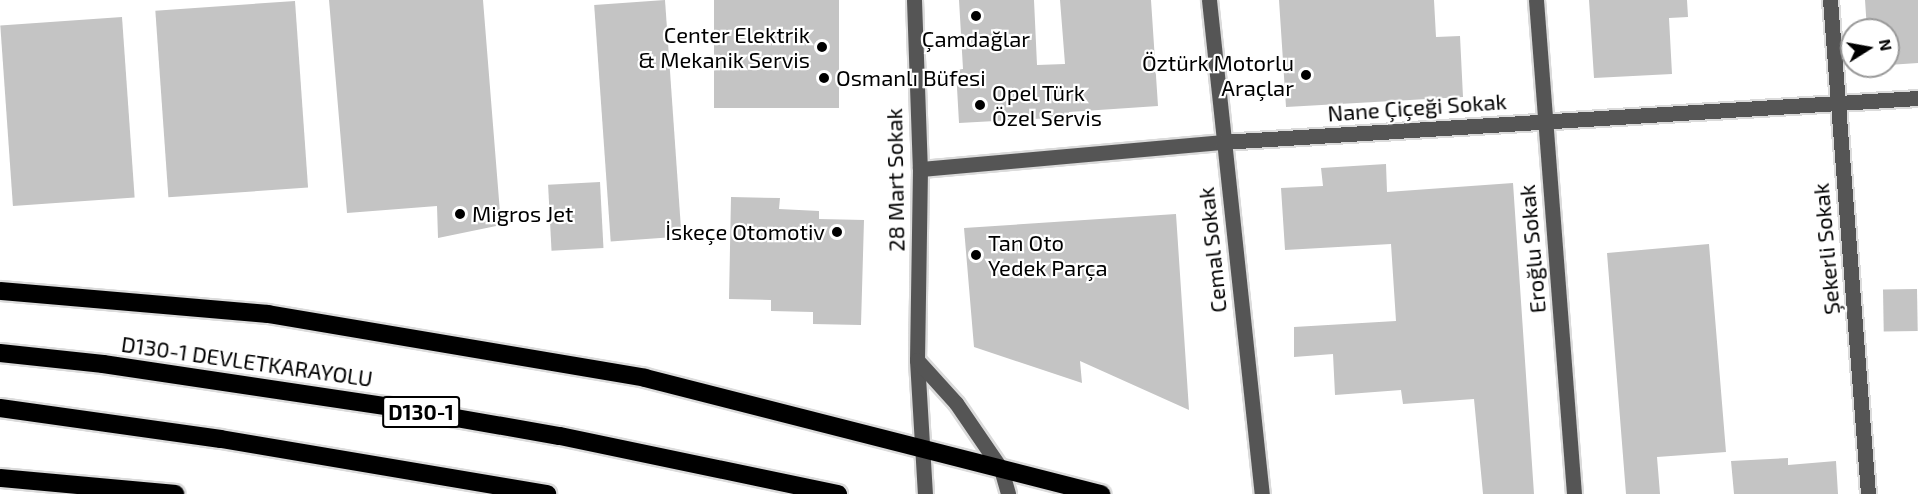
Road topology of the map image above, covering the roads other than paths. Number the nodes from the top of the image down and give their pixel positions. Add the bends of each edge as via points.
1 (914, 0) edge
2 (1209, 0) edge
3 (1536, 0) edge
4 (1830, 0) edge
5 (1918, 98) edge
6 (1837, 103) junction
7 (1544, 120) junction
8 (1222, 142) junction
9 (920, 169) junction
10 (0, 291) edge
11 (0, 354) edge
12 (917, 360) junction
13 (0, 408) edge
14 (921, 449) junction
15 (1001, 469) junction
16 (0, 478) edge
17 (175, 494) edge
18 (546, 494) edge
19 (838, 494) edge
20 (925, 494) edge
21 (1008, 494) edge
22 (1101, 494) edge
23 (1262, 494) edge
24 (1574, 494) edge
25 (1868, 494) edge

1 - 9 street, 28 Mart Sokak
2 - 8 street, Cemal Sokak
3 - 7 street, Eroğlu Sokak
4 - 6 street, Şekerli Sokak
5 - 6 street, Nane Çiçeği Sokak
6 - 7 street, Nane Çiçeği Sokak
6 - 25 street, Şekerli Sokak
7 - 8 street, Nane Çiçeği Sokak
7 - 24 street, Eroğlu Sokak
8 - 9 street, Nane Çiçeği Sokak
8 - 23 street, Cemal Sokak
9 - 12 street, 28 Mart Sokak
10 - 14 highway via 268,314 645,378
11 - 19 highway, D130-1 DEVLETKARAYOLU / D130-1 via 103,364 399,408 560,436
12 - 14 street, 28 Mart Sokak
12 - 15 street via 956,403
13 - 18 highway via 210,437
14 - 15 highway
14 - 20 street, 28 Mart Sokak
15 - 21 street
15 - 22 highway
16 - 17 highway

